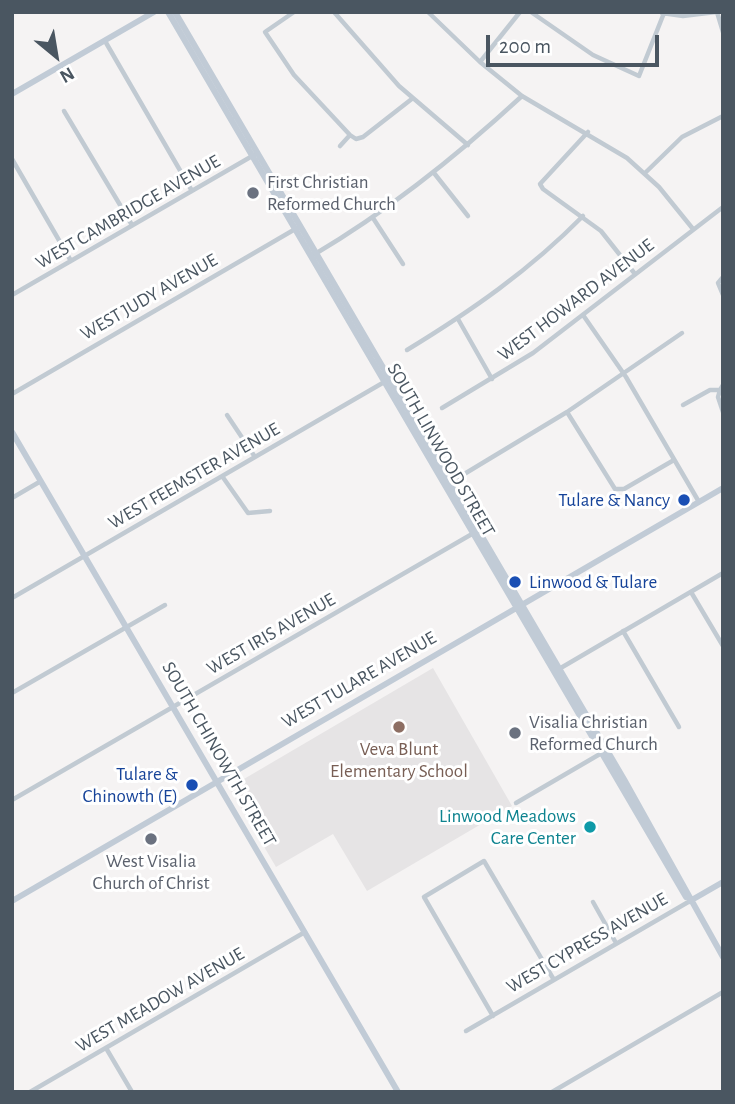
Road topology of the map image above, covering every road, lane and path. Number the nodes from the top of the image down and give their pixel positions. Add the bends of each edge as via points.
1 (154, 12) edge
2 (168, 12) edge
3 (175, 12) edge
4 (294, 12) edge
5 (334, 12) edge
6 (428, 12) edge
7 (520, 12) edge
8 (531, 12) edge
9 (716, 12) edge
10 (663, 13) edge
11 (723, 32) edge
12 (105, 41) junction
13 (480, 62) junction
14 (12, 94) edge
15 (522, 96) junction
16 (413, 99) junction
17 (64, 111) dead end
18 (723, 116) edge
19 (588, 132) junction
20 (351, 135) junction
21 (468, 145) junction
22 (340, 146) dead end
23 (255, 155) junction
24 (12, 159) edge
25 (434, 173) junction
26 (645, 173) junction
27 (192, 191) junction
28 (723, 207) edge
29 (468, 216) dead end
30 (583, 216) junction
31 (373, 218) junction
32 (132, 225) junction
33 (298, 228) junction
34 (693, 229) junction
35 (314, 255) junction
36 (71, 261) junction
37 (403, 264) dead end
38 (635, 274) junction
39 (723, 277) edge
40 (12, 295) edge
41 (723, 295) edge
42 (583, 315) junction
43 (457, 319) junction
44 (681, 333) dead end
45 (407, 350) dead end
46 (622, 372) junction
47 (492, 379) junction
48 (387, 380) junction
49 (721, 388) edge
50 (12, 394) edge
51 (683, 405) dead end
52 (442, 408) dead end
53 (567, 412) junction
54 (723, 412) edge
55 (227, 415) dead end
56 (12, 432) edge
57 (255, 457) junction
58 (674, 460) junction
59 (222, 476) junction
60 (41, 481) junction
61 (451, 482) junction
62 (723, 488) edge
63 (12, 498) edge
64 (699, 502) junction
65 (270, 511) dead end
66 (475, 523) junction
67 (472, 534) junction
68 (85, 556) junction
69 (723, 573) edge
70 (691, 592) junction
71 (12, 598) edge
72 (165, 605) dead end
73 (519, 606) junction
74 (126, 627) junction
75 (623, 631) junction
76 (723, 646) edge
77 (559, 669) junction
78 (558, 681) junction
79 (12, 693) edge
80 (173, 707) junction
81 (679, 727) dead end
82 (600, 754) junction
83 (218, 781) junction
84 (625, 781) junction
85 (12, 800) edge
86 (516, 803) dead end
87 (723, 882) edge
88 (12, 901) edge
89 (690, 901) junction
90 (593, 902) dead end
91 (305, 932) junction
92 (617, 943) junction
93 (723, 957) edge
94 (554, 980) junction
95 (723, 992) edge
96 (493, 1016) junction
97 (467, 1031) dead end
98 (106, 1048) junction
99 (30, 1092) edge
100 (132, 1092) edge
101 (398, 1092) edge
102 (552, 1092) edge

1 - 12 street
2 - 23 street, SOUTH LINWOOD STREET
3 - 23 street, SOUTH LINWOOD STREET
4 - 20 street via 265,32 294,75
5 - 16 street
6 - 13 street
7 - 13 street
8 - 10 street via 593,55 639,76
9 - 10 street
9 - 11 street
12 - 14 street
12 - 27 street
13 - 15 street
15 - 19 street
15 - 21 street
16 - 20 street via 363,137
16 - 21 street
17 - 32 street
18 - 26 street via 682,138
19 - 26 street
19 - 30 street via 540,184 542,190
20 - 22 street
21 - 25 street
23 - 27 street, WEST CAMBRIDGE AVENUE
23 - 33 street, SOUTH LINWOOD STREET
24 - 36 street
25 - 29 street
25 - 31 street
26 - 34 street
27 - 32 street, WEST CAMBRIDGE AVENUE
28 - 34 street, WEST HOWARD AVENUE
30 - 38 street via 619,250
30 - 43 street via 523,272
31 - 35 street
31 - 37 street
32 - 36 street, WEST CAMBRIDGE AVENUE
33 - 35 street, SOUTH LINWOOD STREET
33 - 50 street, WEST JUDY AVENUE
34 - 38 street, WEST HOWARD AVENUE
35 - 48 street, SOUTH LINWOOD STREET
36 - 40 street, WEST CAMBRIDGE AVENUE
38 - 42 street, WEST HOWARD AVENUE
39 - 41 street via 718,283
42 - 46 street
42 - 47 street, WEST HOWARD AVENUE
43 - 45 street
43 - 47 street
44 - 46 street
46 - 53 street
46 - 58 street
47 - 52 street, WEST HOWARD AVENUE
48 - 57 street, WEST FEEMSTER AVENUE
48 - 61 street, SOUTH LINWOOD STREET
48 - 67 street, SOUTH LINWOOD STREET
49 - 51 street
49 - 54 street via 718,397
53 - 58 street via 614,489 624,489
53 - 61 street
55 - 57 street
56 - 60 street, SOUTH CHINOWTH STREET
57 - 59 street, WEST FEEMSTER AVENUE
58 - 64 street
59 - 65 street via 248,513
59 - 68 street, WEST FEEMSTER AVENUE
60 - 63 street
60 - 68 street, SOUTH CHINOWTH STREET
61 - 66 street, SOUTH LINWOOD STREET
62 - 64 street, WEST TULARE AVENUE
64 - 73 street, WEST TULARE AVENUE
66 - 67 street
66 - 73 street, SOUTH LINWOOD STREET
67 - 73 street, SOUTH LINWOOD STREET
67 - 80 street, WEST IRIS AVENUE
68 - 71 street, WEST FEEMSTER AVENUE
68 - 74 street, SOUTH CHINOWTH STREET
69 - 70 street
70 - 75 street
70 - 76 street
72 - 74 street
73 - 77 street, SOUTH LINWOOD STREET
73 - 78 street, SOUTH LINWOOD STREET
73 - 83 street, WEST TULARE AVENUE
74 - 79 street
74 - 80 street, SOUTH CHINOWTH STREET
75 - 77 street
75 - 81 street
77 - 78 street
77 - 84 street, SOUTH LINWOOD STREET
78 - 82 street, SOUTH LINWOOD STREET
80 - 83 street, SOUTH CHINOWTH STREET
80 - 85 street, WEST IRIS AVENUE
82 - 84 street via 606,755
82 - 86 street
82 - 89 street, SOUTH LINWOOD STREET
83 - 88 street, WEST TULARE AVENUE
83 - 91 street, SOUTH CHINOWTH STREET
84 - 89 street, SOUTH LINWOOD STREET
87 - 89 street, WEST CYPRESS AVENUE
89 - 92 street, WEST CYPRESS AVENUE
89 - 93 street, SOUTH LINWOOD STREET
90 - 92 street
91 - 98 street, WEST MEADOW AVENUE
91 - 101 street, SOUTH CHINOWTH STREET
92 - 94 street, WEST CYPRESS AVENUE
94 - 96 street, WEST CYPRESS AVENUE
94 - 96 street via 484,861 424,897
95 - 102 street
96 - 97 street, WEST CYPRESS AVENUE
98 - 99 street, WEST MEADOW AVENUE
98 - 100 street

